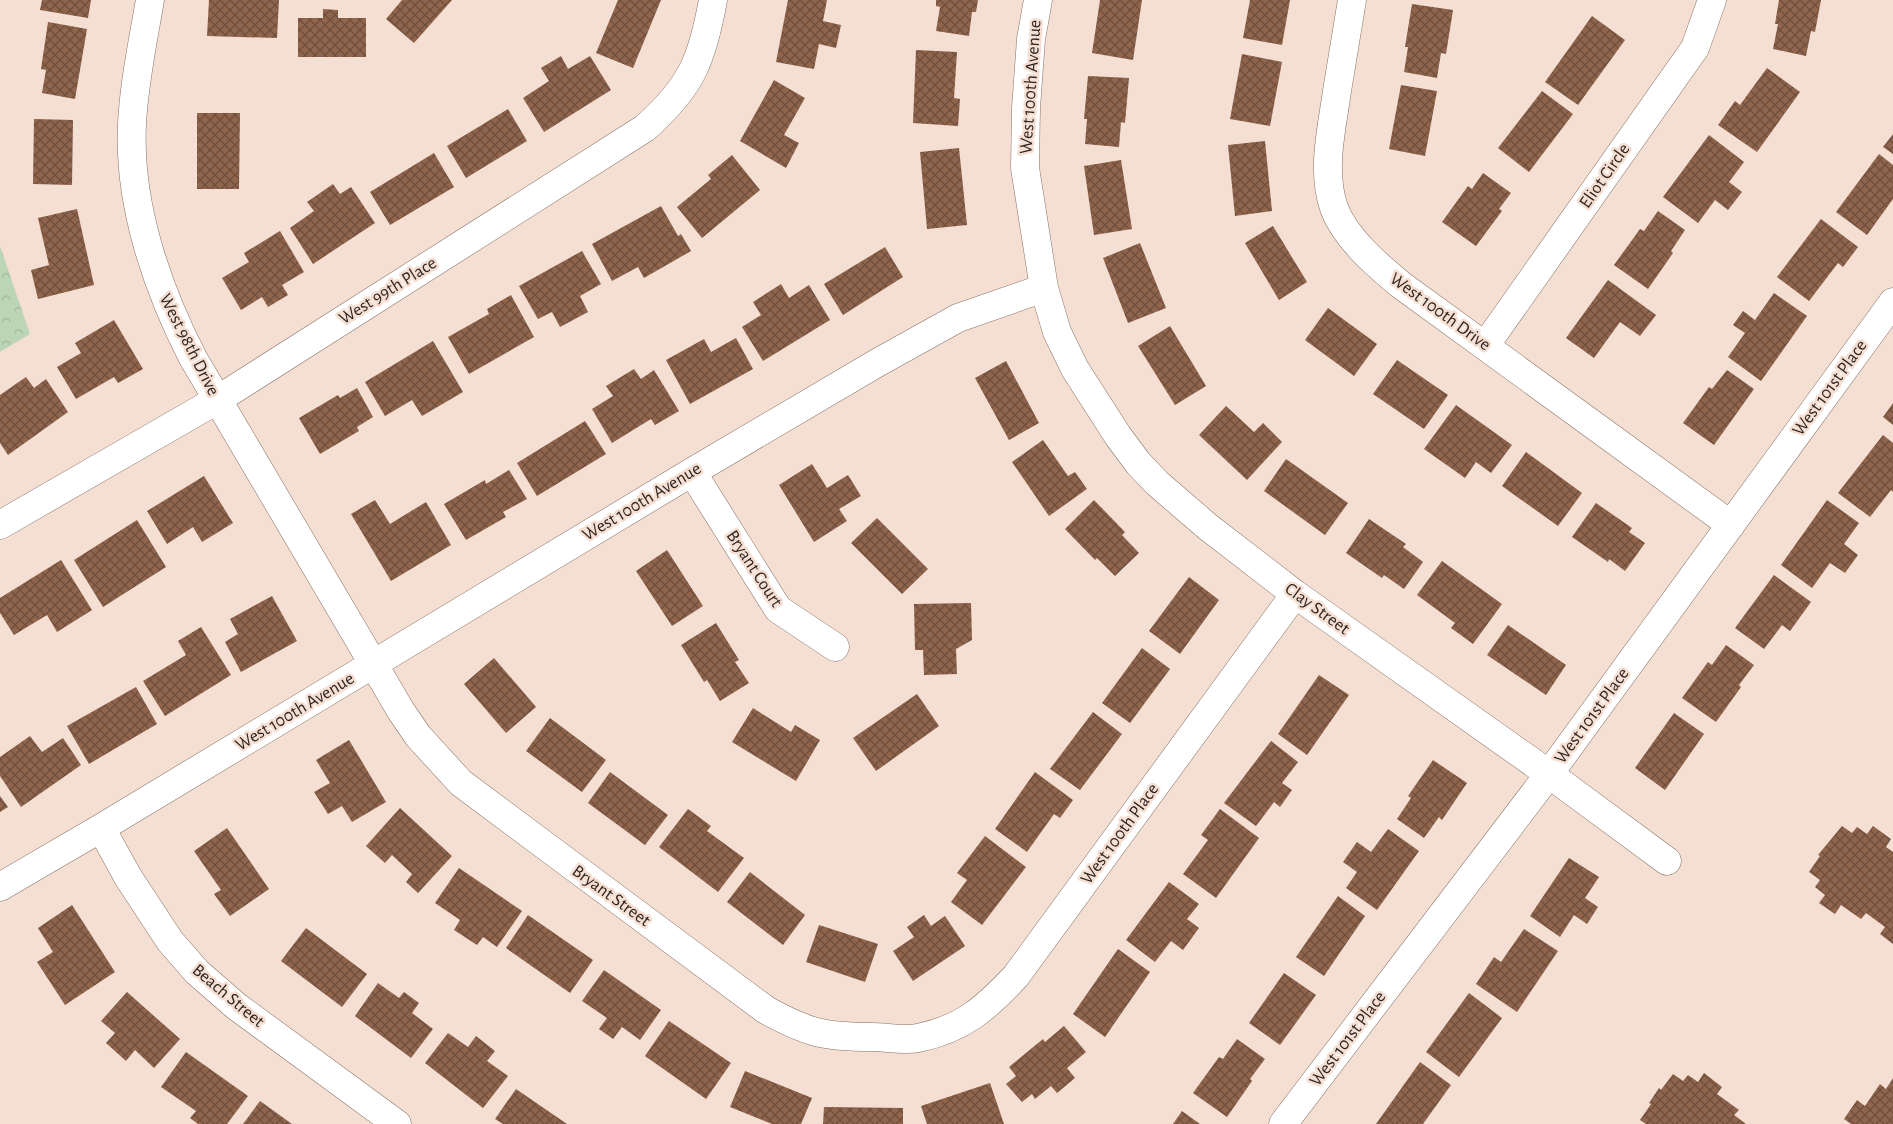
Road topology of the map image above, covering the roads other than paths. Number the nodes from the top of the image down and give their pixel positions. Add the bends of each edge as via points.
1 (150, 0) edge
2 (712, 0) edge
3 (1038, 0) edge
4 (1352, 0) edge
5 (1712, 0) edge
6 (1044, 288) junction
7 (1893, 302) edge
8 (1486, 346) junction
9 (217, 400) junction
10 (692, 472) junction
11 (0, 525) edge
12 (1731, 525) junction
13 (1295, 594) junction
14 (835, 647) dead end
15 (371, 659) junction
16 (1549, 774) junction
17 (101, 828) junction
18 (1667, 861) dead end
19 (0, 887) edge
20 (916, 1039) joint
21 (397, 1124) edge
22 (1283, 1124) edge

1 - 9 street, West 98th Drive via 134,94 132,127 138,203 160,287 173,320
2 - 9 street, West 99th Place via 698,61 689,80 645,128
3 - 6 street, West 100th Avenue via 1031,39 1025,168
4 - 8 street, West 100th Drive via 1329,146 1328,181 1335,209 1350,234 1375,263
5 - 8 street, Eliot Circle via 1695,48
6 - 10 street, West 100th Avenue via 958,318
6 - 13 street, Clay Street via 1057,332 1075,369 1138,463 1208,528
7 - 12 street, West 101st Place
8 - 12 street, West 100th Drive
9 - 11 street, West 99th Place
9 - 15 street, West 98th Drive
10 - 14 street, Bryant Court via 778,609
10 - 15 street, West 100th Avenue
12 - 16 street, West 101st Place
13 - 16 street, Clay Street
13 - 20 street, West 100th Place via 1016,976 980,1012 950,1029
15 - 17 street, West 100th Avenue
15 - 20 street, Bryant Street via 418,736 461,783 766,1010 811,1032 838,1037
16 - 18 street, Clay Street
16 - 22 street, West 101st Place
17 - 19 street, West 100th Avenue
17 - 21 street, Beach Street via 170,942 196,972 236,1006

